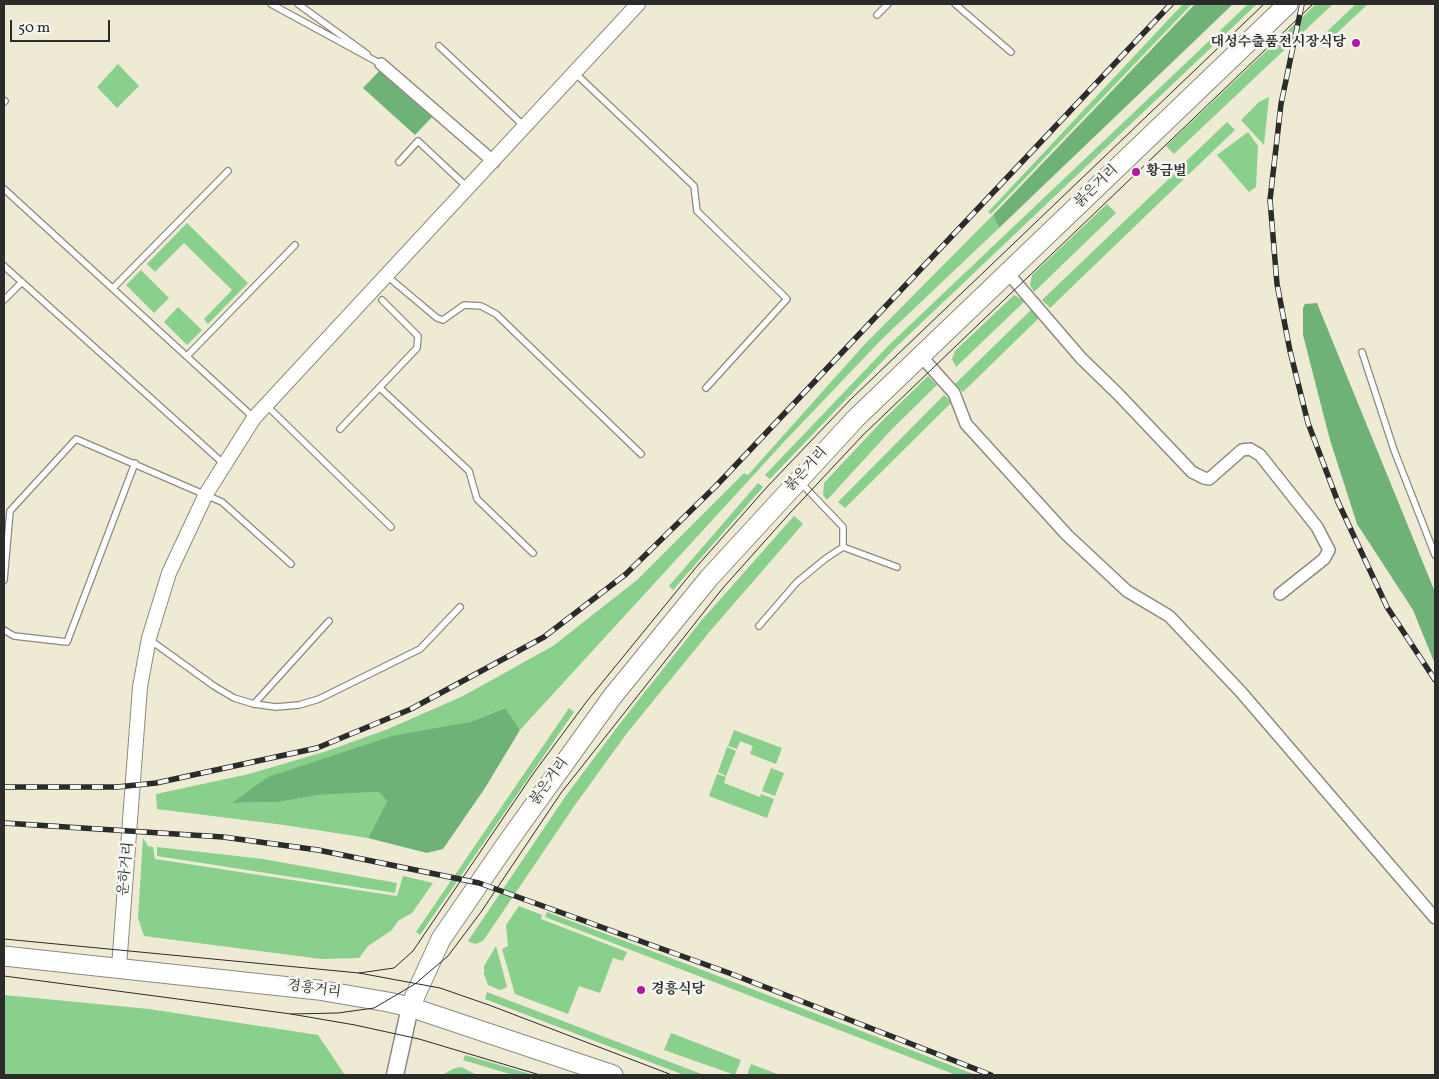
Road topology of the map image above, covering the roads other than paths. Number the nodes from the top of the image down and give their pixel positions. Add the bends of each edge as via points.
1 (271, 4) edge
2 (298, 4) edge
3 (638, 4) edge
4 (888, 4) edge
5 (955, 4) edge
6 (1288, 4) edge
7 (877, 15) dead end
8 (439, 46) dead end
9 (1011, 52) dead end
10 (381, 64) junction
11 (575, 73) junction
12 (526, 127) junction
13 (399, 162) dead end
14 (494, 162) junction
15 (228, 170) dead end
16 (4, 189) edge
17 (469, 189) junction
18 (295, 245) dead end
19 (4, 266) edge
20 (1007, 272) junction
21 (387, 276) junction
22 (22, 282) junction
23 (113, 288) junction
24 (4, 300) edge
25 (382, 300) dead end
26 (1362, 352) dead end
27 (920, 355) junction
28 (187, 356) junction
29 (380, 388) junction
30 (706, 388) dead end
31 (266, 406) junction
32 (254, 418) junction
33 (340, 429) dead end
34 (641, 454) dead end
35 (135, 463) junction
36 (224, 464) junction
37 (798, 480) junction
38 (206, 494) junction
39 (390, 527) dead end
40 (843, 547) junction
41 (533, 553) dead end
42 (1435, 555) edge
43 (291, 564) dead end
44 (897, 567) dead end
45 (4, 580) edge
46 (1280, 594) dead end
47 (460, 607) dead end
48 (329, 621) dead end
49 (759, 626) dead end
50 (4, 630) edge
51 (149, 638) junction
52 (254, 704) junction
53 (1435, 918) edge
54 (4, 956) edge
55 (119, 968) junction
56 (410, 1007) junction
57 (395, 1075) edge
58 (613, 1075) edge

1 - 10 lane
2 - 10 lane
3 - 11 street, 운하거리
4 - 7 lane
5 - 9 lane
6 - 20 main road, 붉은거리
8 - 12 lane
10 - 14 street
11 - 12 street, 운하거리
11 - 30 lane via 694,186 697,211 787,299
12 - 14 street, 운하거리
13 - 17 lane via 418,141
14 - 17 street, 운하거리
15 - 23 lane
16 - 23 lane
17 - 21 street, 운하거리
18 - 28 lane
19 - 22 lane
20 - 27 main road, 붉은거리
20 - 46 street via 1081,358 1192,472 1210,478 1242,450 1250,449 1260,455 1317,527 1329,550 1324,559
21 - 31 street, 운하거리
21 - 34 lane via 437,318 443,320 464,305 481,306 496,314
22 - 24 lane
22 - 36 lane
23 - 28 lane
25 - 29 lane via 418,336 417,348
26 - 42 lane via 1394,450
27 - 37 main road, 붉은거리
27 - 53 street via 954,393 966,424 1054,520 1127,591 1176,623 1241,692
28 - 32 lane
29 - 33 lane
29 - 41 lane via 469,472 476,499
31 - 32 street, 운하거리
31 - 39 lane
32 - 36 street, 운하거리
35 - 38 lane
35 - 45 lane via 76,438 10,511
35 - 50 lane via 67,642 14,636
36 - 38 street, 운하거리
37 - 40 lane via 843,527
37 - 56 main road, 붉은거리 via 697,593 578,743 441,939
38 - 43 lane via 222,502
38 - 51 street, 운하거리 via 169,573
40 - 44 lane
40 - 49 lane via 797,582
47 - 52 lane via 420,649 318,699 276,707
48 - 52 lane
51 - 52 lane via 214,686 234,698
51 - 55 street, 운하거리 via 140,687
54 - 55 main road, 경흥거리
55 - 56 main road, 경흥거리 via 318,990
56 - 57 main road
56 - 58 main road, 경흥거리

